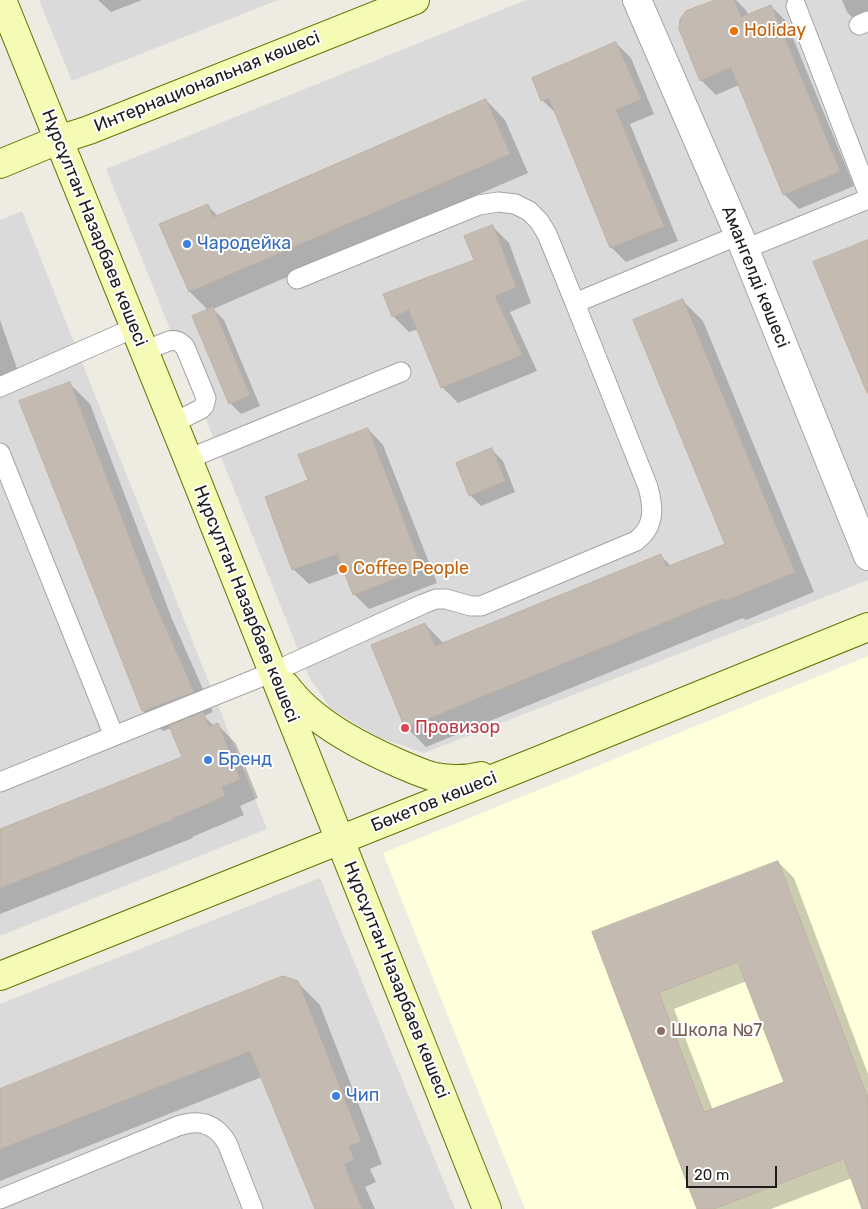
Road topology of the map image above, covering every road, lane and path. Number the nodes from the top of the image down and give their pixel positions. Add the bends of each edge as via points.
1 (2, 0) edge
2 (412, 0) edge
3 (637, 0) edge
4 (796, 6) dead end
5 (58, 140) junction
6 (0, 164) edge
7 (868, 193) edge
8 (868, 199) edge
9 (742, 242) junction
10 (297, 279) dead end
11 (576, 303) junction
12 (139, 340) junction
13 (401, 372) dead end
14 (0, 387) edge
15 (173, 423) junction
16 (0, 453) edge
17 (188, 459) junction
18 (868, 556) edge
19 (868, 626) edge
20 (273, 672) junction
21 (114, 736) junction
22 (540, 760) junction
23 (0, 782) edge
24 (341, 839) junction
25 (0, 976) edge
26 (0, 1199) edge
27 (253, 1209) edge
28 (487, 1209) edge

1 - 5 main road, Нұрсұлтан Назарбаев көшесі
2 - 5 main road, Интернациональная көшесі
3 - 9 street, Амангелді көшесі
4 - 7 lane
5 - 6 main road, Интернациональная көшесі
5 - 12 main road, Нұрсұлтан Назарбаев көшесі
8 - 9 lane
9 - 11 lane
9 - 18 street, Амангелді көшесі
10 - 11 lane via 479,205 498,202 515,204 539,221
11 - 20 lane via 648,487 651,519 645,532 623,547 481,606 436,599
12 - 14 lane
12 - 15 main road, Нұрсұлтан Назарбаев көшесі
12 - 15 lane via 180,342 206,398 201,409
13 - 17 lane
15 - 17 main road, Нұрсұлтан Назарбаев көшесі
16 - 21 lane
17 - 20 main road, Нұрсұлтан Назарбаев көшесі
19 - 22 main road, Бөкетов көшесі
20 - 21 lane
20 - 22 main road via 306,708 329,727 421,773 467,779
20 - 24 main road, Нұрсұлтан Назарбаев көшесі
21 - 23 lane
22 - 24 main road, Бөкетов көшесі
24 - 25 main road, Бөкетов көшесі
24 - 28 main road, Нұрсұлтан Назарбаев көшесі
26 - 27 lane via 178,1126 199,1123 212,1127 227,1143

